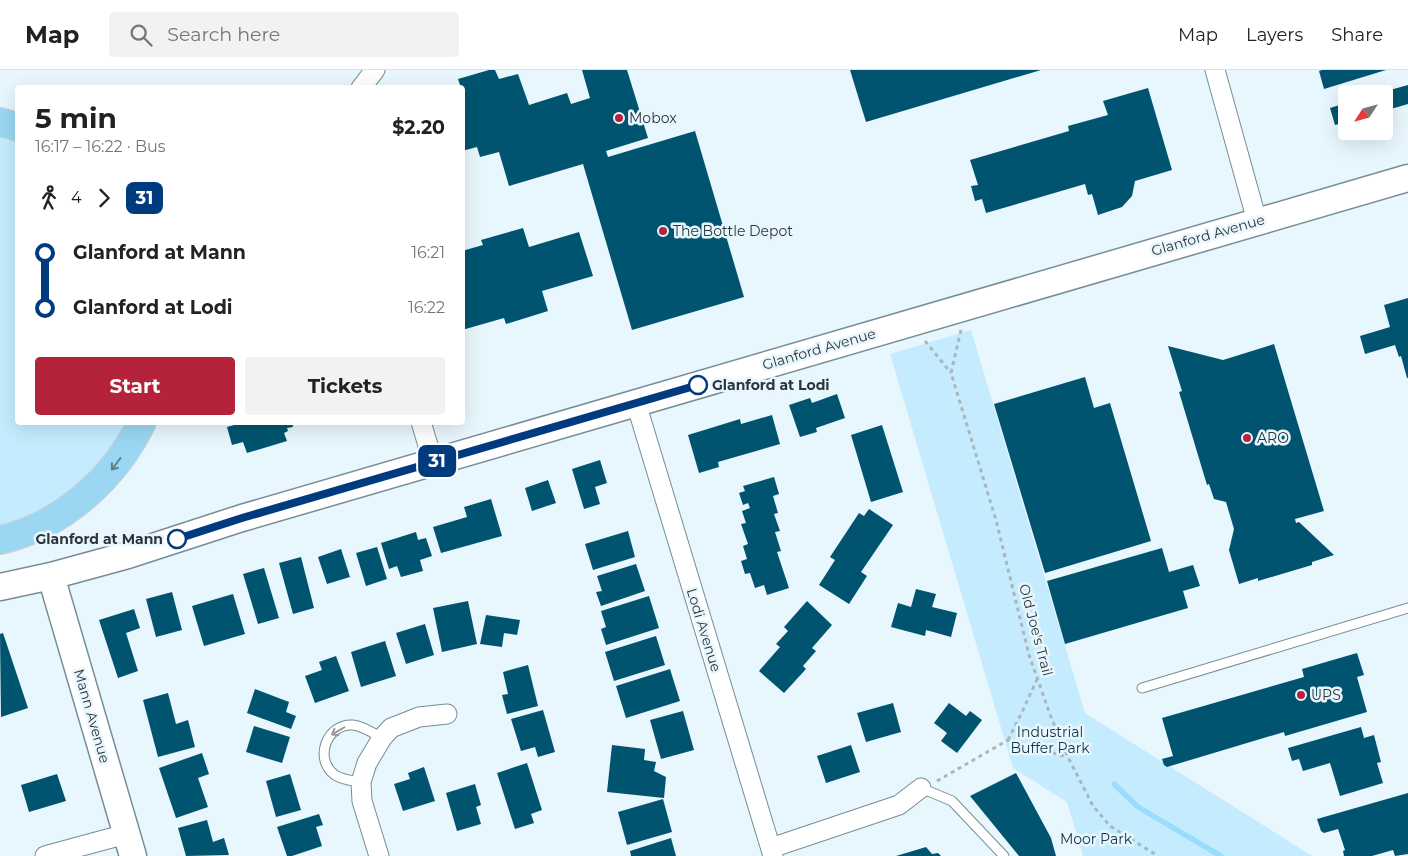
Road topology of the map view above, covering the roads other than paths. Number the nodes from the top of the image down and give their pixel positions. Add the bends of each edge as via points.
1 (375, 70) edge
2 (1215, 70) edge
3 (363, 85) edge
4 (0, 122) edge
5 (15, 126) edge
6 (1408, 178) edge
7 (1257, 221) junction
8 (636, 403) junction
9 (141, 425) edge
10 (422, 425) edge
11 (433, 462) junction
12 (0, 540) edge
13 (51, 576) junction
14 (0, 587) edge
15 (1408, 608) edge
16 (1142, 688) dead end
17 (447, 714) dead end
18 (382, 738) junction
19 (361, 782) junction
20 (922, 788) joint
21 (130, 845) edge
22 (772, 852) edge
23 (45, 856) edge
24 (380, 856) edge
25 (1004, 856) edge

1 - 3 street
2 - 7 street
4 - 5 highway
6 - 7 main road, Glanford Avenue
7 - 8 main road, Glanford Avenue
8 - 11 main road, Glanford Avenue
8 - 22 street, Lodi Avenue
9 -> 12 highway via 132,443 108,474 77,503 44,524
10 - 11 street
11 - 13 main road, Glanford Avenue
13 - 14 main road, Glanford Avenue
13 - 21 main road, Mann Avenue
15 - 16 lane
17 - 18 street via 419,718 391,728
18 - 19 street via 367,763
18 -> 19 lane via 352,725 331,733 325,743 327,766 334,775
19 - 24 street via 362,801
20 - 22 street via 900,805
20 - 25 lane via 952,801
21 - 23 street

